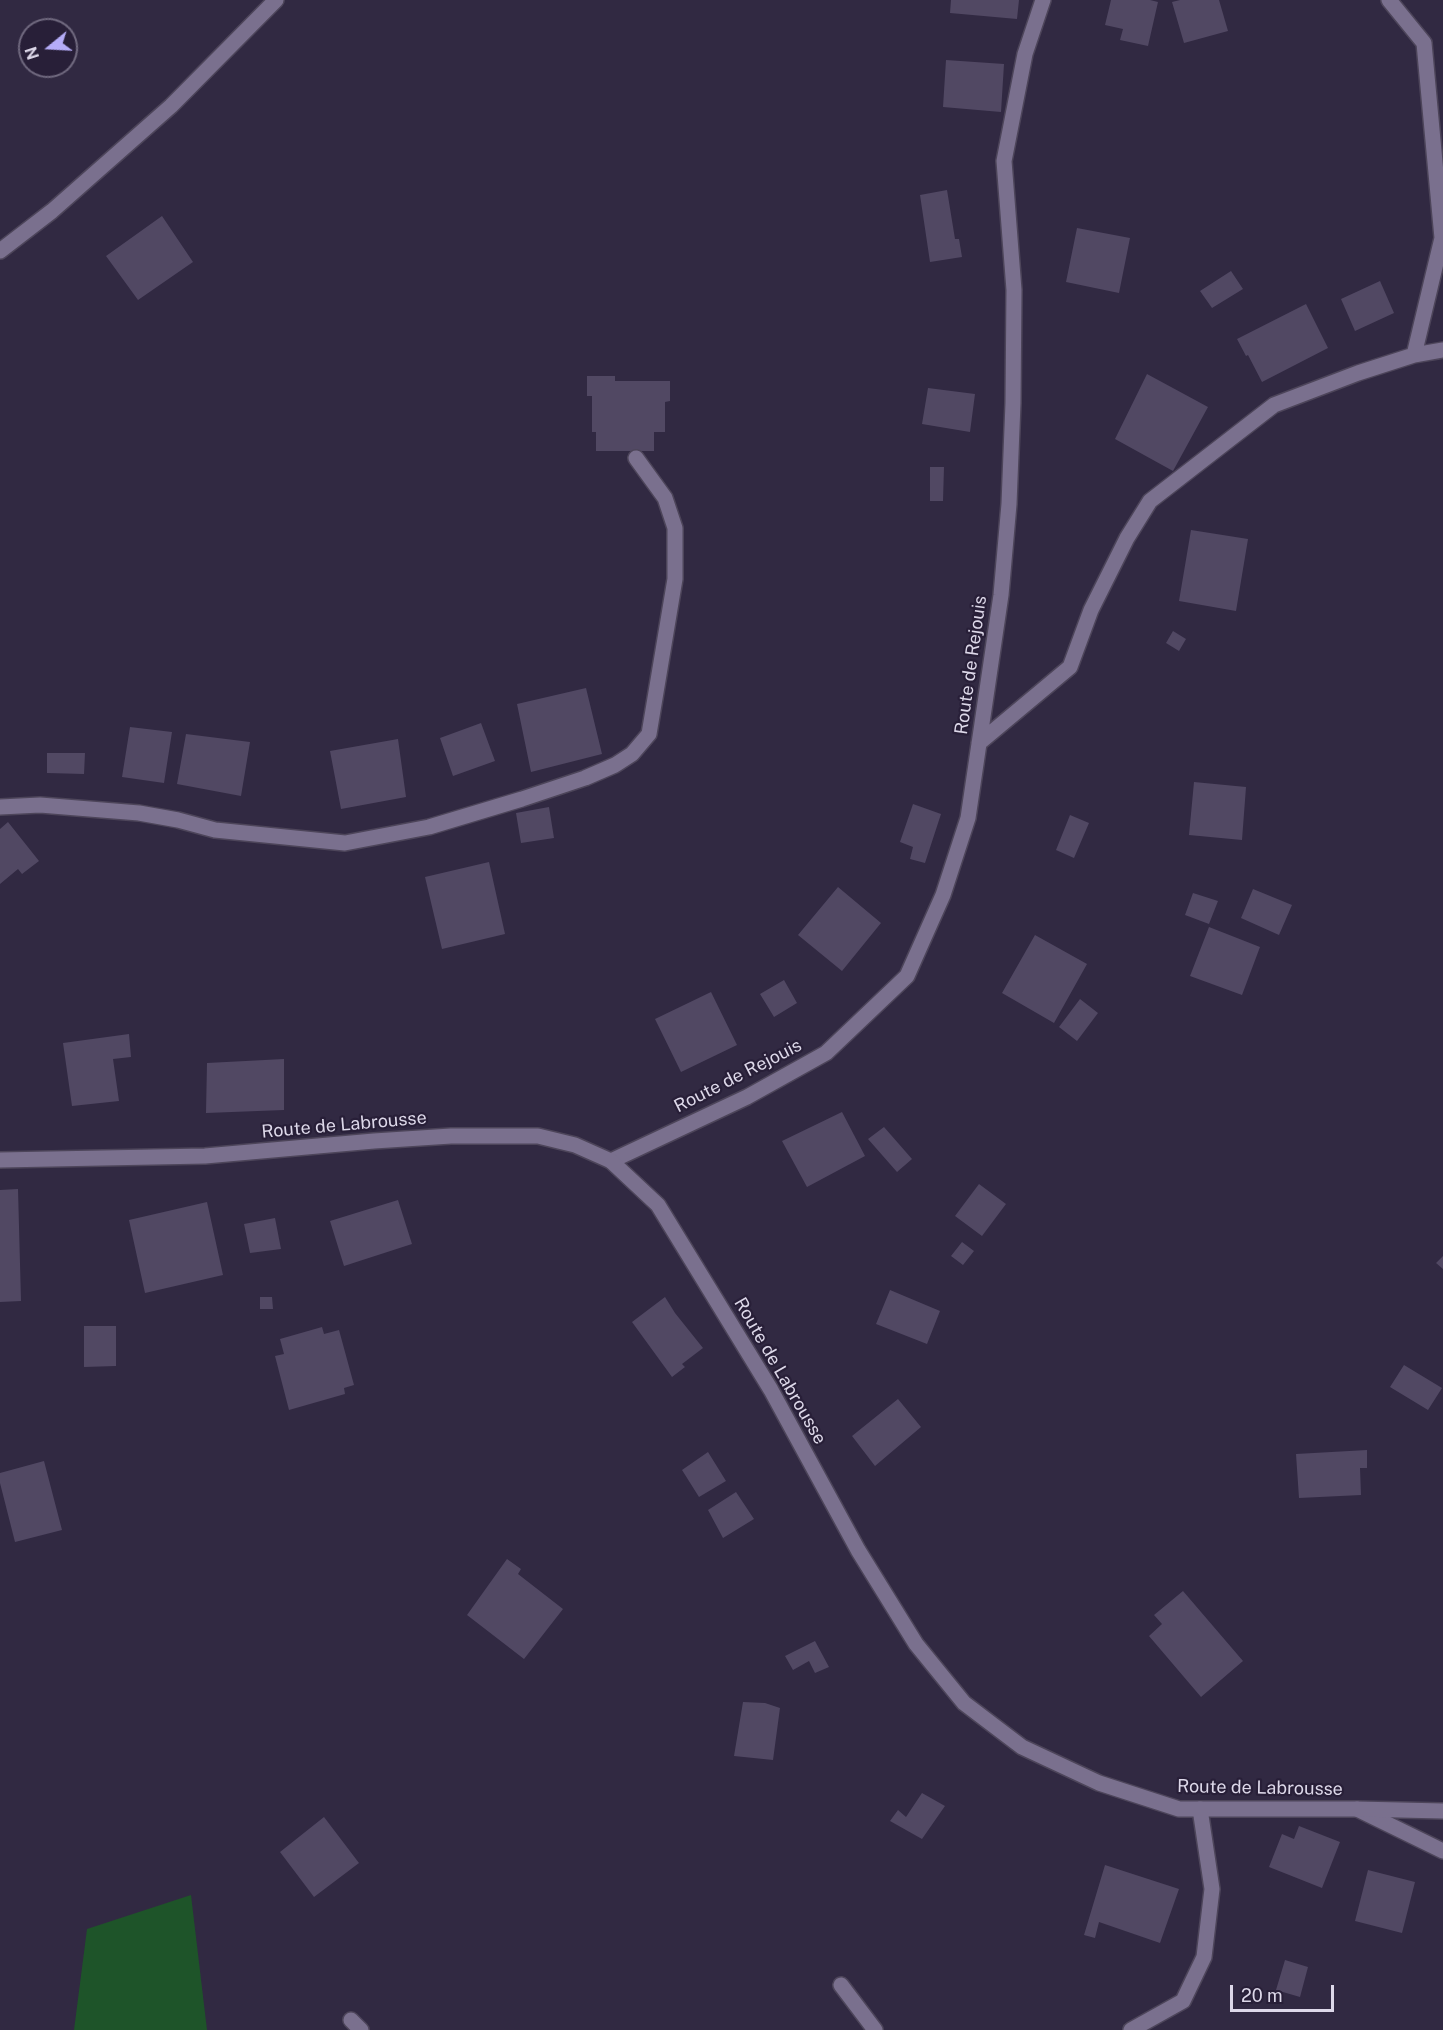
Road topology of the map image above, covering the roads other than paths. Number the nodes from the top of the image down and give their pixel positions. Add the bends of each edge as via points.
1 (276, 0) edge
2 (1043, 0) edge
3 (1389, 0) edge
4 (0, 251) edge
5 (1443, 350) edge
6 (1414, 355) junction
7 (636, 458) dead end
8 (979, 743) junction
9 (0, 807) edge
10 (0, 1160) edge
11 (611, 1161) junction
12 (1200, 1809) junction
13 (1357, 1809) junction
14 (1443, 1811) edge
15 (1443, 1851) edge
16 (841, 1985) dead end
17 (875, 2030) edge
18 (1131, 2030) edge

1 - 4 street via 171,106
2 - 8 street, Route de Rejouis via 1025,54 1004,161 1014,290 1009,504 1001,595
3 - 6 street via 1424,43 1442,238
5 - 6 street
6 - 8 street via 1274,405 1150,501 1091,610 1070,667
7 - 9 street via 665,498 675,528 675,579 649,734 632,754 615,765 429,827 345,843 215,830 139,813 40,805
8 - 11 street, Route de Rejouis via 968,818 943,896 907,976 826,1053 747,1097
10 - 11 street, Route de Labrousse via 205,1156 374,1141 538,1136 575,1145
11 - 12 street, Route de Labrousse via 658,1205 771,1390 858,1550 916,1644 964,1703 1022,1747 1099,1783 1179,1809
12 - 13 street, Route de Labrousse
12 - 18 street via 1212,1889 1204,1957 1183,2001
13 - 14 street, Route de Labrousse
13 - 15 street
16 - 17 street

